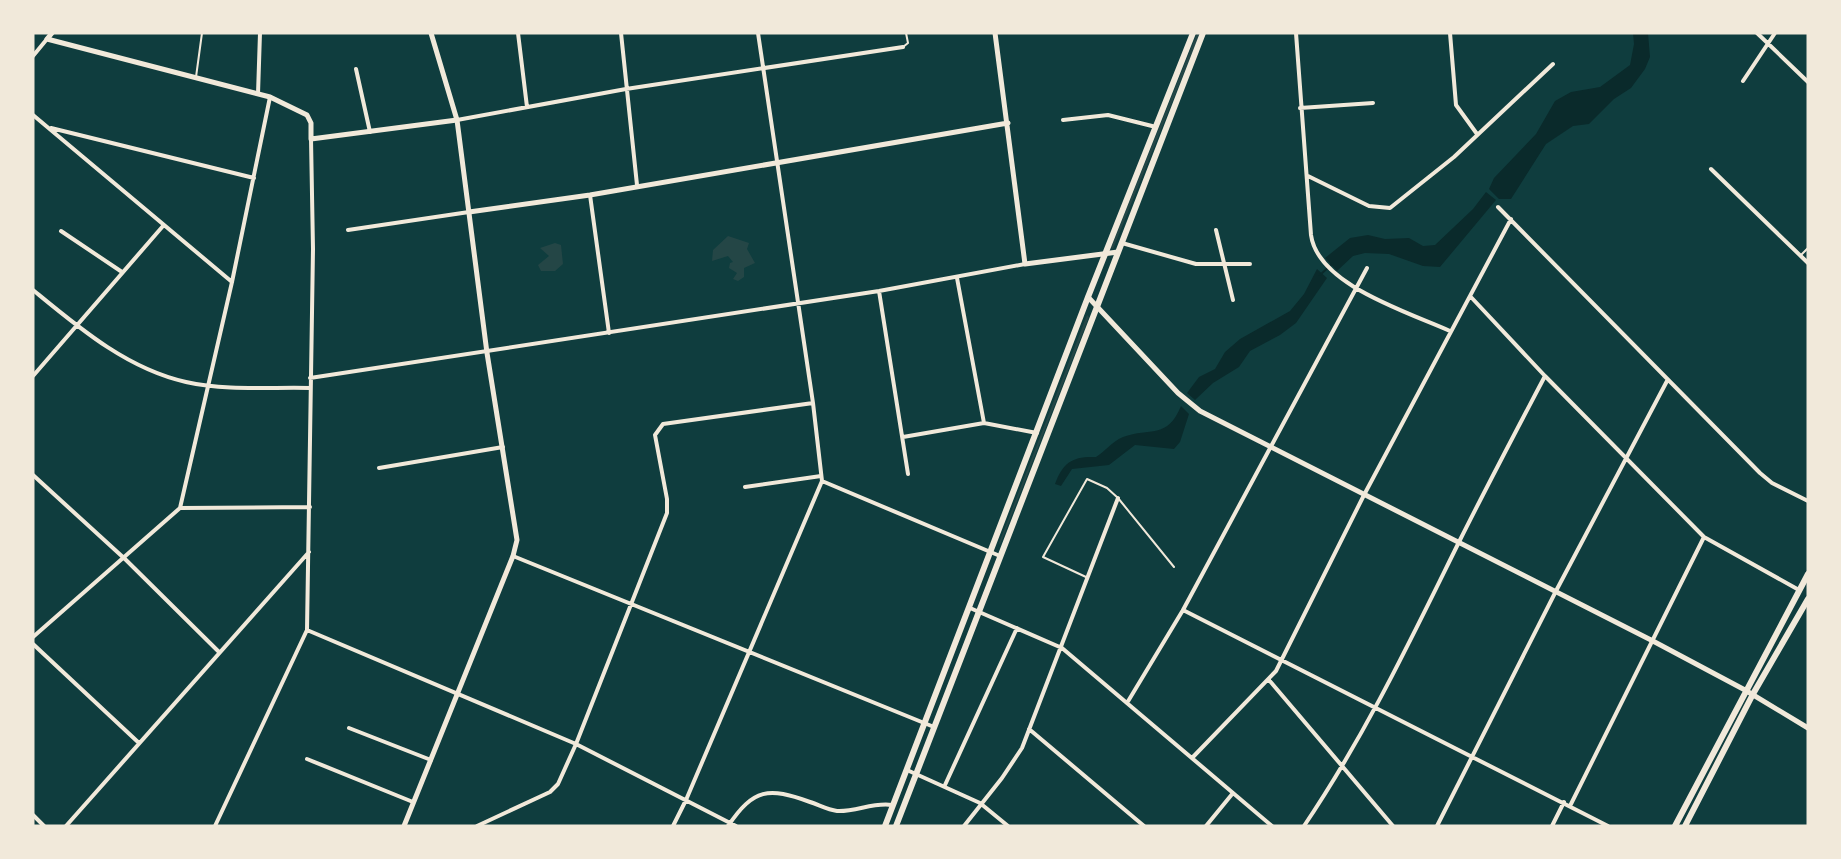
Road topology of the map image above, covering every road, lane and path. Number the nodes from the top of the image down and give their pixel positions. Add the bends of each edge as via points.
1 (52, 33) edge
2 (202, 33) edge
3 (260, 33) edge
4 (431, 33) edge
5 (518, 33) edge
6 (621, 33) edge
7 (758, 33) edge
8 (906, 33) edge
9 (995, 33) edge
10 (1193, 33) edge
11 (1203, 33) edge
12 (1296, 33) edge
13 (1450, 33) edge
14 (1757, 33) edge
15 (1774, 33) edge
16 (47, 39) junction
17 (1768, 44) junction
18 (903, 46) joint
19 (33, 56) edge
20 (1553, 64) dead end
21 (356, 69) dead end
22 (762, 69) junction
23 (196, 77) junction
24 (1743, 81) dead end
25 (1808, 82) edge
26 (626, 89) junction
27 (258, 94) junction
28 (270, 97) junction
29 (1372, 104) dead end
30 (527, 107) junction
31 (1300, 108) junction
32 (33, 116) edge
33 (457, 120) junction
34 (1063, 120) dead end
35 (1008, 123) junction
36 (48, 127) junction
37 (1156, 127) junction
38 (370, 132) junction
39 (1477, 134) junction
40 (311, 139) junction
41 (779, 162) junction
42 (1711, 169) dead end
43 (1308, 176) junction
44 (254, 178) junction
45 (637, 185) junction
46 (590, 195) junction
47 (1498, 207) dead end
48 (469, 212) junction
49 (1511, 219) junction
50 (163, 226) junction
51 (348, 230) dead end
52 (1216, 230) dead end
53 (61, 231) dead end
54 (1122, 243) junction
55 (1808, 248) edge
56 (1118, 252) junction
57 (1105, 253) junction
58 (1801, 255) junction
59 (1808, 262) edge
60 (1025, 264) junction
61 (1250, 264) dead end
62 (1224, 266) junction
63 (1367, 268) dead end
64 (122, 272) junction
65 (957, 278) junction
66 (232, 282) junction
67 (1355, 288) junction
68 (33, 290) edge
69 (879, 291) junction
70 (1470, 296) junction
71 (1088, 297) junction
72 (1233, 300) dead end
73 (799, 303) junction
74 (1097, 306) junction
75 (75, 325) junction
76 (1450, 331) junction
77 (609, 333) junction
78 (487, 352) junction
79 (33, 376) edge
80 (1545, 376) junction
81 (310, 378) junction
82 (1667, 381) junction
83 (208, 385) junction
84 (310, 388) junction
85 (813, 403) junction
86 (984, 423) junction
87 (1038, 433) junction
88 (903, 436) junction
89 (504, 447) junction
90 (1270, 447) junction
91 (1626, 459) junction
92 (379, 468) dead end
93 (908, 474) dead end
94 (33, 475) edge
95 (821, 479) junction
96 (745, 487) dead end
97 (1365, 495) junction
98 (1118, 498) junction
99 (1808, 501) edge
100 (310, 507) junction
101 (180, 508) junction
102 (1704, 537) junction
103 (1458, 543) junction
104 (309, 551) junction
105 (991, 552) junction
106 (513, 556) junction
107 (1000, 556) junction
108 (125, 559) junction
109 (1174, 567) dead end
110 (1808, 574) edge
111 (1086, 578) junction
112 (1799, 590) junction
113 (1556, 591) junction
114 (1808, 599) edge
115 (630, 603) junction
116 (970, 608) junction
117 (1183, 610) junction
118 (978, 612) junction
119 (1017, 628) junction
120 (307, 630) junction
121 (33, 637) edge
122 (1651, 640) junction
123 (33, 644) edge
124 (1062, 648) junction
125 (219, 652) junction
126 (749, 654) junction
127 (1281, 660) junction
128 (1269, 680) junction
129 (1745, 690) junction
130 (458, 694) junction
131 (1753, 694) junction
132 (1127, 703) junction
133 (1377, 708) junction
134 (925, 723) junction
135 (934, 727) junction
136 (349, 728) dead end
137 (1808, 728) edge
138 (1029, 729) junction
139 (139, 743) junction
140 (576, 744) junction
141 (1474, 757) junction
142 (1192, 758) junction
143 (307, 759) dead end
144 (431, 760) junction
145 (1344, 768) junction
146 (907, 770) junction
147 (916, 774) junction
148 (945, 785) junction
149 (1233, 793) junction
150 (686, 800) junction
151 (414, 802) junction
152 (1564, 802) junction
153 (980, 803) junction
154 (893, 805) junction
155 (1570, 806) junction
156 (33, 815) edge
157 (729, 824) edge
158 (44, 826) edge
159 (66, 826) edge
160 (215, 826) edge
161 (404, 826) edge
162 (477, 826) edge
163 (673, 826) edge
164 (736, 826) edge
165 (885, 826) edge
166 (896, 826) edge
167 (964, 826) edge
168 (1008, 826) edge
169 (1144, 826) edge
170 (1206, 826) edge
171 (1272, 826) edge
172 (1304, 826) edge
173 (1393, 826) edge
174 (1437, 826) edge
175 (1552, 826) edge
176 (1608, 826) edge
177 (1675, 826) edge
178 (1685, 826) edge

1 - 16 street
2 - 23 lane
3 - 27 street
4 - 33 street
5 - 30 street
6 - 26 street
7 - 22 street
8 - 18 lane via 908,43
9 - 35 street
10 - 37 main road
11 - 54 main road
12 - 31 street
13 - 39 street via 1456,105
14 - 17 street
15 - 17 street
16 - 19 street
16 - 23 street
17 - 24 street
17 - 25 street
18 - 22 street
20 - 39 street
21 - 38 street
22 - 26 street
22 - 41 street
23 - 27 street
26 - 30 street
26 - 45 street
27 - 28 street
28 - 40 street via 307,115
28 - 44 street
29 - 31 street
30 - 33 street
31 - 43 street
32 - 36 street
33 - 38 street
33 - 48 street
34 - 37 street via 1108,114
35 - 41 street
35 - 60 street
36 - 44 street
36 - 50 street
37 - 57 main road
38 - 40 street
39 - 43 street via 1390,208 1369,206
40 - 81 street
41 - 45 street
41 - 73 street
42 - 58 street
43 - 67 street via 1312,244 1321,261
44 - 66 street
45 - 46 street
46 - 48 street
46 - 77 street
47 - 49 street
48 - 51 street
48 - 78 street
49 - 70 street
49 - 82 street
50 - 64 street
50 - 66 street
52 - 62 street
53 - 64 street
54 - 56 main road
54 - 62 street via 1176,260
55 - 58 lane
56 - 57 street
56 - 74 main road
57 - 60 street
57 - 71 main road
58 - 59 street
60 - 65 street
61 - 62 street
62 - 72 street
63 - 67 street
64 - 75 street
65 - 69 street
65 - 86 street
66 - 83 street
67 - 76 street
67 - 90 street
68 - 75 street
69 - 73 street
69 - 88 street
70 - 76 street
70 - 80 street
71 - 74 street
71 - 87 main road
73 - 77 street
73 - 85 street
74 - 90 street via 1191,404
74 - 107 main road
75 - 79 street
75 - 83 street via 153,371
76 - 97 street
77 - 78 street
78 - 81 street
78 - 89 street
80 - 91 street
80 - 103 street
81 - 84 street
82 - 91 street
82 - 99 street via 1760,473
83 - 84 street
83 - 101 street
84 - 100 street
85 - 95 street
85 - 115 street via 663,424 656,435 667,513
86 - 87 street
86 - 88 street
87 - 105 main road
88 - 93 street
89 - 92 street
89 - 106 street via 517,533
90 - 97 street
90 - 117 street
91 - 102 street
91 - 113 street
94 - 108 street
95 - 96 street
95 - 105 street
95 - 126 street
97 - 103 street
97 - 127 street
98 - 109 lane
98 - 111 street
98 - 111 lane via 1107,488 1085,480 1043,557
100 - 101 street
100 - 104 street
101 - 108 street
102 - 112 street
102 - 122 street
103 - 113 street
103 - 133 street
104 - 120 street
104 - 125 street
105 - 107 street
105 - 116 main road
106 - 115 street
106 - 130 street
107 - 118 main road
108 - 121 street
108 - 125 street
110 - 112 main road
111 - 124 street
112 - 129 main road
113 - 122 street
113 - 141 street
114 - 131 main road
115 - 126 street
115 - 140 street
116 - 118 street
116 - 134 main road
117 - 127 street
117 - 132 street
118 - 119 street
118 - 135 main road
119 - 124 street
119 - 148 street
120 - 130 street
120 - 160 street
122 - 129 street
122 - 155 street
123 - 139 street
124 - 132 street
124 - 138 street
125 - 139 street
126 - 134 street
126 - 150 street
127 - 128 street
127 - 133 street
128 - 142 street
128 - 145 street
129 - 131 street
129 - 177 main road
130 - 140 street
130 - 144 street
131 - 137 street
131 - 178 main road
132 - 142 street
133 - 141 street
133 - 145 street
134 - 135 street
134 - 146 main road
135 - 147 main road
136 - 144 street
138 - 153 street via 1013,762
138 - 169 street
139 - 159 street
140 - 150 street
140 - 162 street via 558,784 550,792
141 - 152 street
141 - 174 street
142 - 149 street
143 - 151 street
144 - 151 street
145 - 172 street
145 - 173 street
146 - 147 street
146 - 154 main road
147 - 148 street
147 - 166 main road
148 - 153 street
149 - 170 street
149 - 171 street
150 - 157 street
150 - 163 street
151 - 161 street
152 - 155 street
152 - 175 street
153 - 167 street
153 - 168 street
154 - 157 street via 872,804 835,811 792,795 772,793 750,799
154 - 165 main road
155 - 176 street
156 - 158 street
157 - 164 street

